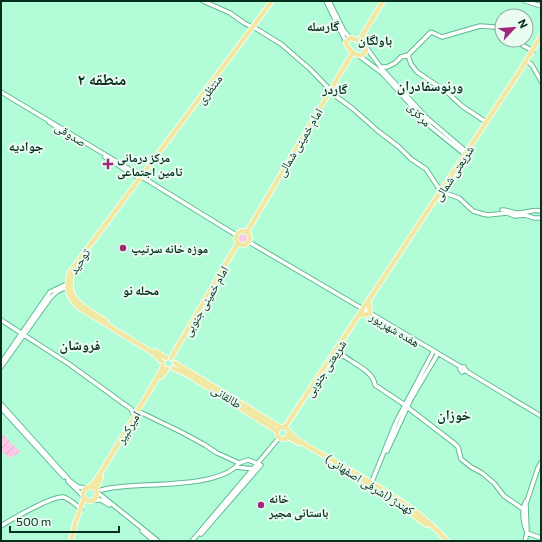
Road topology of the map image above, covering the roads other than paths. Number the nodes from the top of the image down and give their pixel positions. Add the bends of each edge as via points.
1 (203, 1) edge
2 (207, 1) edge
3 (273, 1) edge
4 (326, 1) edge
5 (329, 1) edge
6 (383, 1) edge
7 (525, 1) edge
8 (541, 6) edge
9 (246, 24) junction
10 (254, 27) junction
11 (494, 27) edge
12 (541, 36) edge
13 (347, 38) junction
14 (541, 39) edge
15 (359, 41) junction
16 (366, 47) junction
17 (528, 48) edge
18 (533, 51) junction
19 (355, 53) junction
20 (371, 55) junction
21 (408, 55) junction
22 (367, 62) junction
23 (528, 62) junction
24 (381, 67) junction
25 (387, 67) junction
26 (385, 72) junction
27 (521, 72) junction
28 (390, 80) junction
29 (541, 81) edge
30 (330, 90) junction
31 (1, 93) edge
32 (198, 101) junction
33 (486, 122) junction
34 (471, 146) junction
35 (459, 147) junction
36 (467, 154) junction
37 (461, 161) junction
38 (139, 177) junction
39 (443, 190) junction
40 (539, 211) edge
41 (528, 213) junction
42 (539, 218) edge
43 (247, 232) junction
44 (236, 235) junction
45 (97, 237) junction
46 (249, 242) junction
47 (238, 243) junction
48 (67, 284) junction
49 (61, 288) junction
50 (69, 295) junction
51 (364, 307) junction
52 (370, 313) junction
53 (361, 315) junction
54 (1, 319) edge
55 (110, 326) junction
56 (16, 330) junction
57 (22, 335) junction
58 (435, 353) junction
59 (336, 354) junction
60 (1, 362) edge
61 (167, 365) junction
62 (1, 367) edge
63 (461, 368) junction
64 (1, 404) edge
65 (406, 406) junction
66 (1, 408) edge
67 (139, 412) junction
68 (134, 416) junction
69 (541, 416) edge
70 (278, 429) junction
71 (289, 433) junction
72 (280, 438) junction
73 (108, 463) junction
74 (239, 463) junction
75 (541, 463) edge
76 (259, 464) junction
77 (236, 467) junction
78 (254, 469) junction
79 (375, 479) junction
80 (365, 480) junction
81 (372, 486) junction
82 (88, 487) junction
83 (98, 490) junction
84 (84, 497) junction
85 (528, 499) junction
86 (229, 500) junction
87 (92, 501) junction
88 (109, 504) junction
89 (81, 509) junction
90 (523, 509) junction
91 (525, 515) junction
92 (1, 526) edge
93 (527, 533) junction
94 (541, 538) edge
95 (72, 541) edge
96 (153, 541) edge
97 (158, 541) edge
98 (194, 541) edge
99 (443, 541) edge
100 (447, 541) edge
101 (525, 541) edge

1 - 9 street via 230,13
2 - 9 street via 230,11
3 - 10 main road, منتظری
4 - 13 street
5 - 13 street
6 - 15 main road
7 - 8 street
9 - 10 street
10 - 30 street via 281,44
10 - 32 main road, منتظری
11 - 21 street via 480,26 442,36 431,32
12 - 18 main road, شریعتی شمالی
13 - 15 main road
13 - 19 main road via 348,48
14 - 23 main road, شریعتی شمالی
15 - 16 main road
16 - 19 main road, امام خمینی شمالی via 361,56
16 - 20 street, مرکزی
17 - 18 street
18 - 27 main road, شریعتی شمالی
19 - 22 street, مرکزی
19 - 30 main road, امام خمینی شمالی
20 - 22 street via 367,57
20 - 24 street, مرکزی
21 - 25 street
21 - 33 street via 410,64 417,72
22 - 28 street, مرکزی
23 - 27 main road, شریعتی شمالی
23 - 29 street
24 - 25 street
24 - 26 street, مرکزی
25 - 26 street
26 - 28 street, مرکزی
27 - 33 main road, شریعتی شمالی
27 - 36 main road, شریعتی شمالی
28 - 35 street, مرکزی via 424,120
30 - 39 street via 428,168
30 - 43 main road, امام خمینی شمالی
31 - 38 street, صدوقی
32 - 38 main road, منتظری
32 - 38 main road, منتظری
33 - 34 main road, شریعتی شمالی
34 - 35 street
34 - 36 main road, شریعتی شمالی
35 - 36 street, مرکزی
35 - 37 street
36 - 37 main road, شریعتی شمالی
36 - 39 main road, شریعتی شمالی
37 - 39 main road, شریعتی شمالی
38 - 44 street, صدوقی
38 - 45 main road, توحید
38 - 45 main road, توحید
39 - 41 street via 459,198 473,211 483,214 504,212 515,216
39 - 51 main road, شریعتی شمالی
40 - 41 street
40 - 42 street via 536,214
41 - 42 street
43 - 44 main road via 241,231
43 - 46 main road via 250,236
44 - 47 main road
45 - 48 main road, توحید via 70,272
45 - 55 main road, توحید via 76,268 71,289 73,297 81,306
46 - 47 main road via 243,245
46 - 51 street, هفده شهریور
47 - 61 main road, امام خمینی جنوبی
48 - 49 street
48 - 49 street
48 - 50 main road, توحید
49 - 50 street
49 - 57 street via 53,294
50 - 55 main road, توحید via 83,311
51 - 52 main road
51 - 52 street, هفده شهریور
51 - 53 main road, شریعتی جنوبی
51 - 71 main road, شریعتی جنوبی
52 - 53 main road
52 - 58 street, هفده شهریور
52 - 63 street, هفده شهریور
53 - 59 main road, شریعتی جنوبی
54 - 56 street
55 - 61 main road, توحید
56 - 57 street
56 - 57 street
57 - 60 street
57 - 62 street
57 - 67 street via 73,366
57 - 68 street via 69,364 131,409
58 - 63 street, هفده شهریور
58 - 65 street
59 - 65 street via 344,356 364,369 374,380 375,385
59 - 71 main road, شریعتی جنوبی
61 - 67 main road, امیرکبیر
61 - 70 main road, طالقانی
63 - 69 street via 464,367 465,371
64 - 82 street via 70,481 78,487
65 - 79 street
65 - 90 street via 455,444 461,459 482,472 504,496
66 - 84 street
67 - 68 main road, امیرکبیر
67 - 73 main road, امیرکبیر
67 - 74 street
68 - 73 main road, امیرکبیر
70 - 71 main road
70 - 72 main road via 277,435
71 - 72 main road via 285,439
71 - 80 main road, کهندژ (اشرفی اصفهانی)
71 - 81 main road, کهندژ (اشرفی اصفهانی)
72 - 76 street
72 - 86 street via 252,476
73 - 82 main road, امیرکبیر
73 - 83 main road, امیرکبیر via 97,485
74 - 76 street via 248,460
74 - 77 street
75 - 85 street
76 - 78 street
77 - 78 street
77 - 83 street via 208,480
78 - 86 street
79 - 80 street
79 - 81 street
80 - 81 main road, کهندژ (اشرفی اصفهانی)
81 - 99 main road, کهندژ (اشرفی اصفهانی) via 429,527
81 - 100 main road, کهندژ (اشرفی اصفهانی) via 412,510
82 - 83 main road
82 - 84 main road via 84,491
83 - 87 main road via 96,498
83 - 88 street
84 - 87 main road
84 - 89 main road
85 - 90 street
85 - 91 street
86 - 98 street
87 - 88 street via 101,500
87 - 95 main road via 87,504 81,516
88 - 96 street
88 - 97 street
89 - 92 street via 66,498 59,497
89 - 95 main road
90 - 91 street
91 - 93 street
93 - 94 street
93 - 101 street

